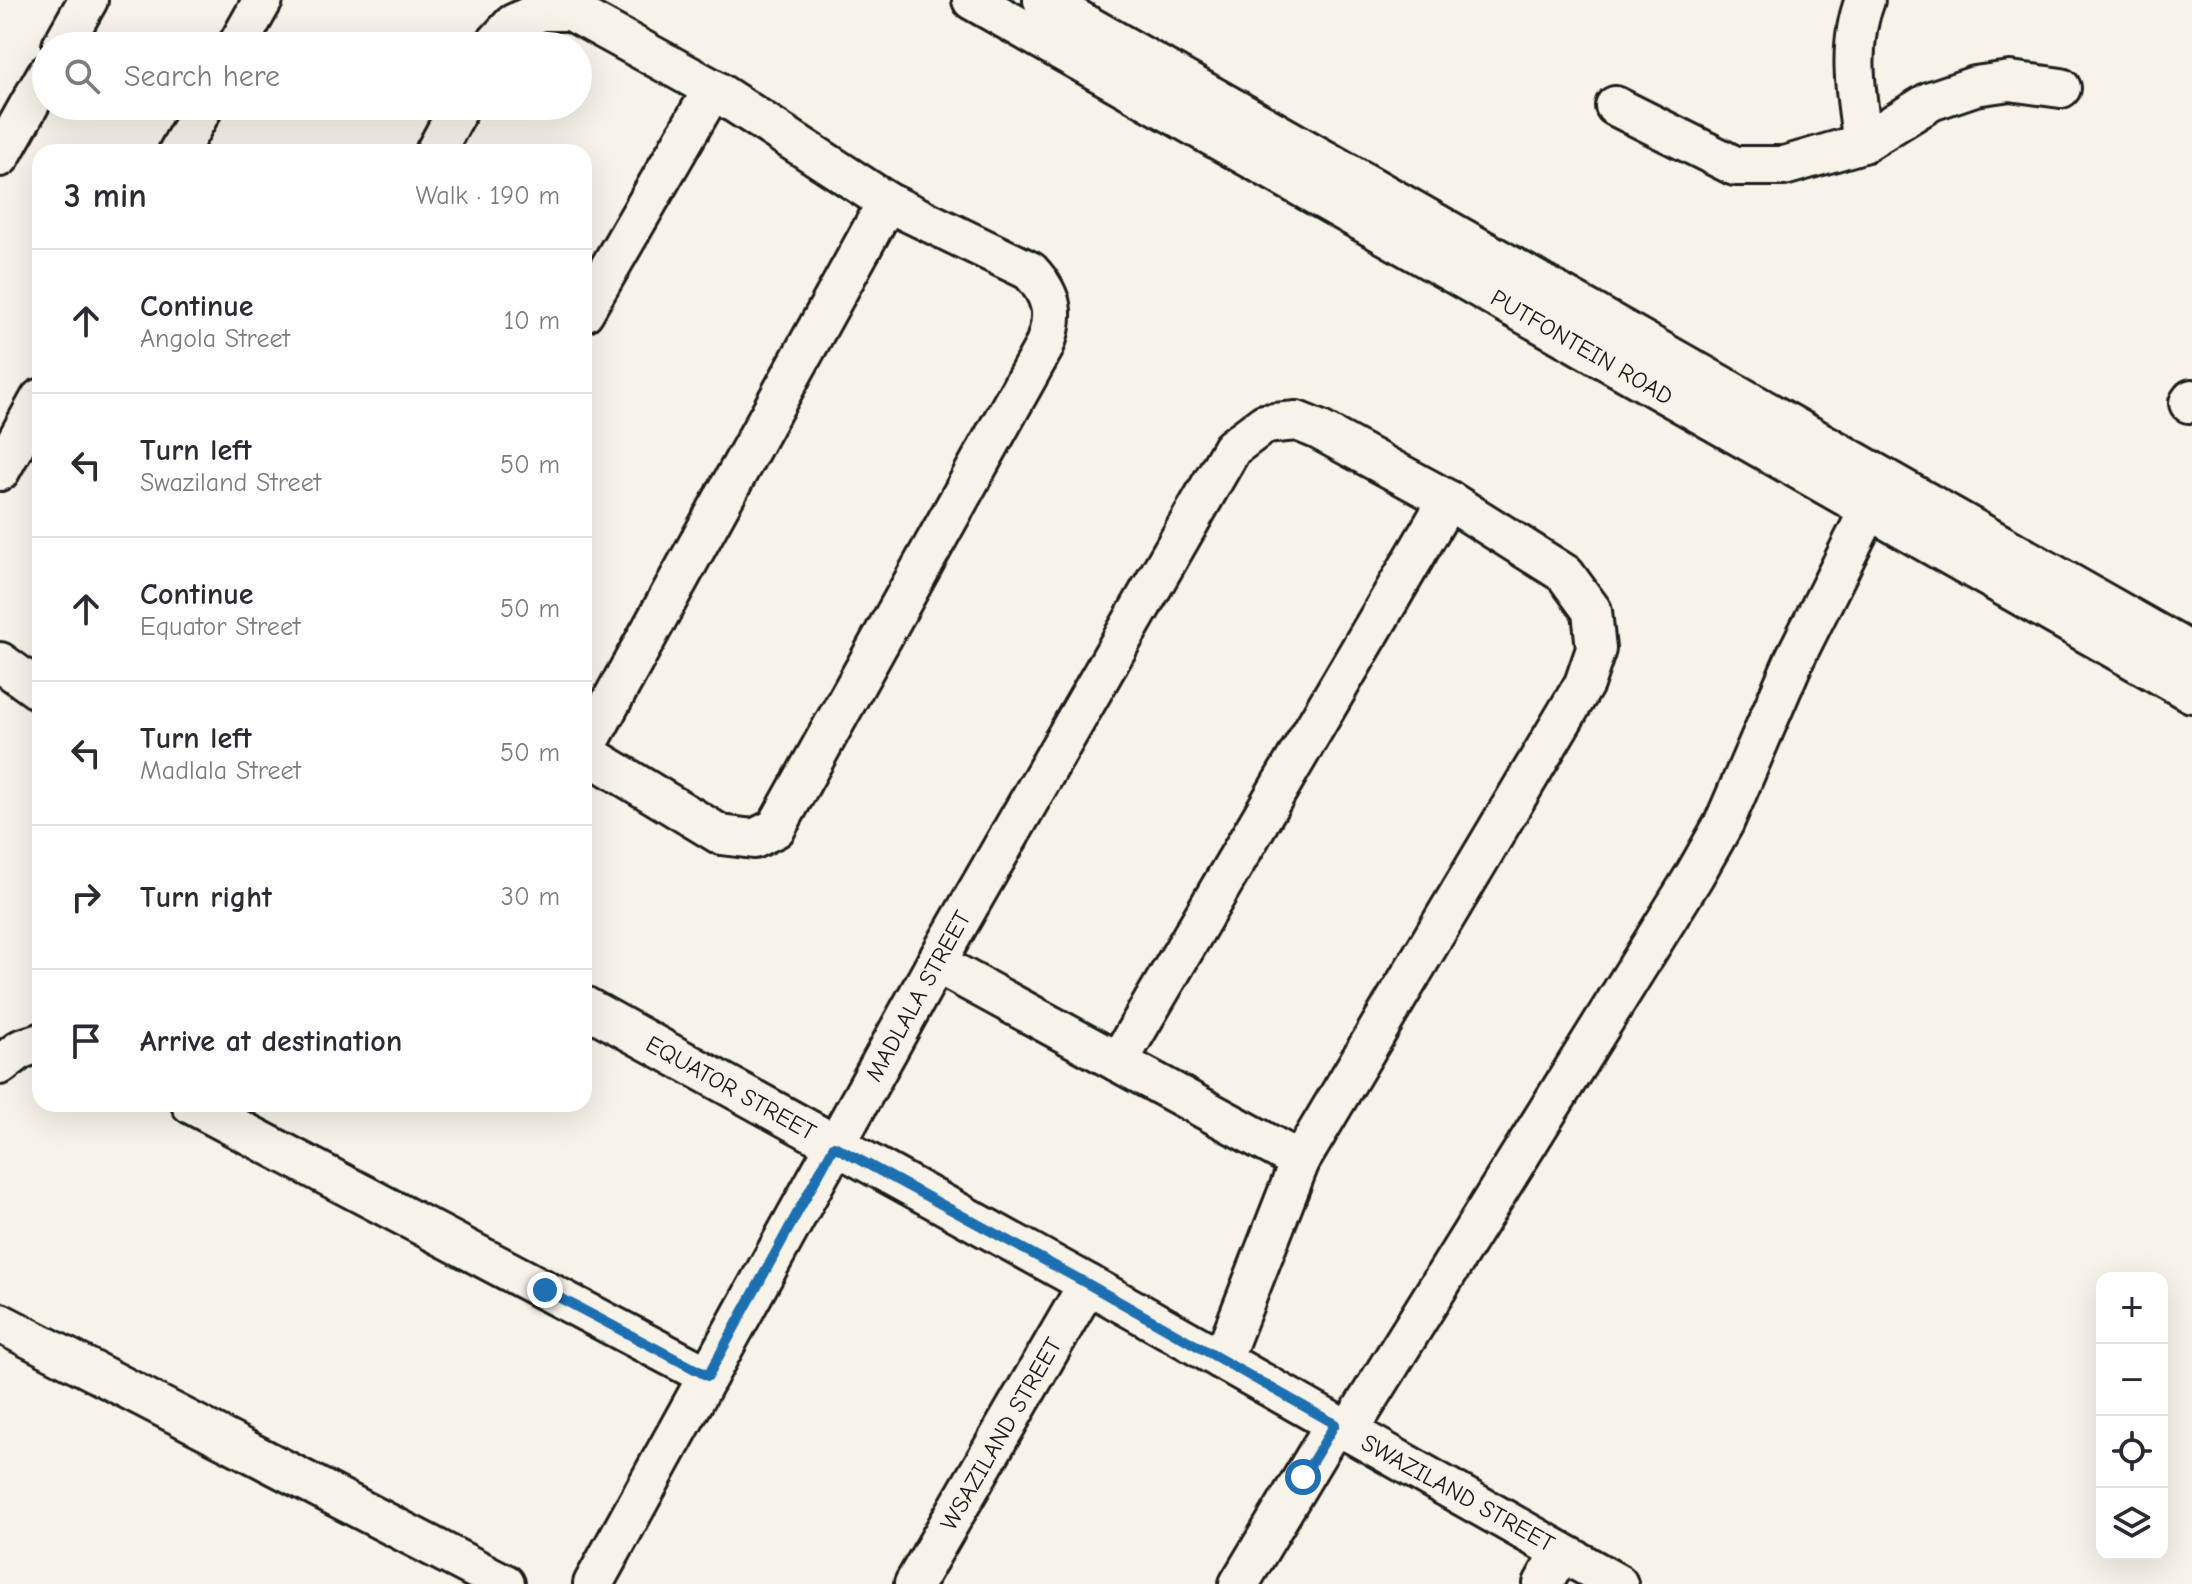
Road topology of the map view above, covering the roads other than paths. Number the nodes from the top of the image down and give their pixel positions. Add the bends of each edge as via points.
1 (88, 0) edge
2 (263, 0) edge
3 (972, 0) edge
4 (1043, 0) edge
5 (1865, 0) edge
6 (70, 32) edge
7 (245, 32) edge
8 (506, 32) edge
9 (2061, 88) dead end
10 (713, 89) junction
11 (32, 100) edge
12 (1615, 106) dead end
13 (196, 120) edge
14 (452, 120) edge
15 (1863, 143) junction
16 (183, 144) edge
17 (439, 144) edge
18 (0, 157) edge
19 (887, 202) junction
20 (592, 298) edge
21 (32, 413) edge
22 (0, 471) edge
23 (1877, 494) junction
24 (1448, 500) junction
25 (2192, 653) edge
26 (0, 662) edge
27 (32, 685) edge
28 (2192, 693) edge
29 (592, 737) edge
30 (592, 756) edge
31 (936, 963) junction
32 (592, 1010) edge
33 (32, 1046) edge
34 (1118, 1062) junction
35 (0, 1065) edge
36 (206, 1112) edge
37 (834, 1146) junction
38 (1300, 1161) junction
39 (1088, 1284) junction
40 (0, 1323) edge
41 (1222, 1360) junction
42 (708, 1376) junction
43 (1342, 1428) junction
44 (1561, 1552) junction
45 (505, 1584) edge
46 (593, 1584) edge
47 (914, 1584) edge
48 (1239, 1584) edge
49 (1543, 1584) edge
50 (1618, 1584) edge

1 - 6 street
2 - 7 street
3 - 23 street, PUTFONTEIN ROAD
4 - 23 street, PUTFONTEIN ROAD
5 - 15 street via 1853,77
8 - 10 street via 541,11 571,11
9 - 15 street via 2010,81 1975,86 1931,101
10 - 19 street
10 - 20 street
11 - 18 street
12 - 15 street via 1735,166 1784,166
13 - 16 street
14 - 17 street
19 - 29 street
19 - 30 street via 1030,271 1050,301 1052,326 1036,361 776,828 754,839 721,835
21 - 22 street
23 - 25 street, PUTFONTEIN ROAD
23 - 28 street, PUTFONTEIN ROAD
23 - 43 street via 1702,863
24 - 31 street, MADLALA STREET via 1297,421 1264,424 1232,448
24 - 34 street
24 - 38 street via 1565,574 1592,611 1596,649 1584,684
26 - 27 street
31 - 34 street
31 - 37 street, MADLALA STREET
32 - 37 street, EQUATOR STREET
33 - 35 street
34 - 38 street
36 - 42 street
37 - 39 street, EQUATOR STREET
37 - 42 street, MADLALA STREET
38 - 41 street
39 - 41 street, SWAZILAND STREET
39 - 47 street, WSAZILAND STREET
40 - 45 street
41 - 43 street, SWAZILAND STREET
42 - 46 street, MADLALA STREET
43 - 44 street, SWAZILAND STREET
43 - 48 street
44 - 49 street
44 - 50 street, SWAZILAND STREET

